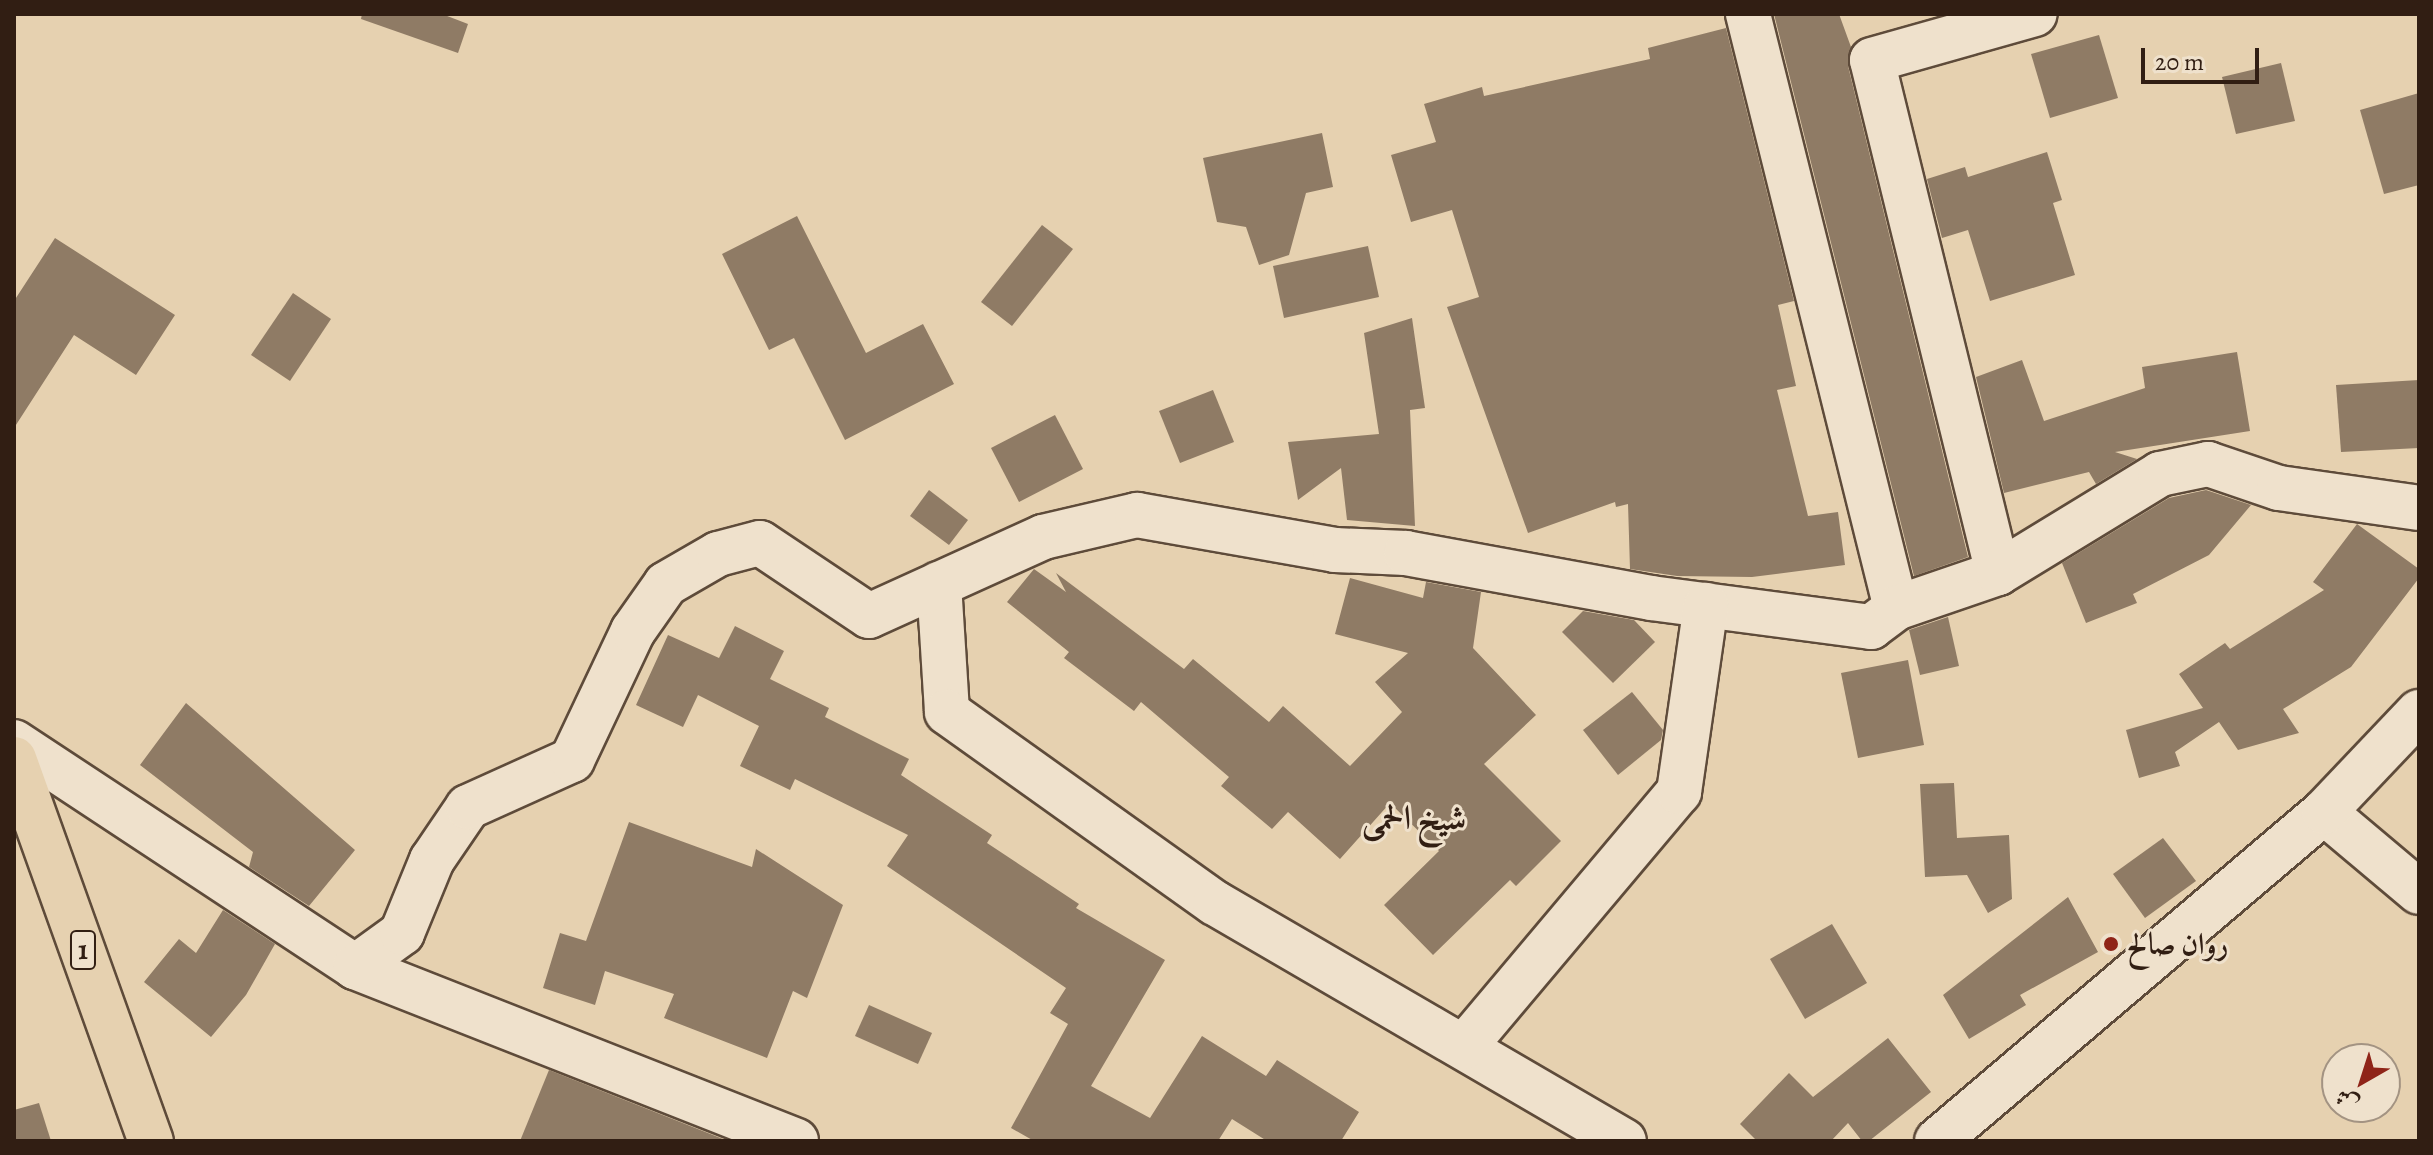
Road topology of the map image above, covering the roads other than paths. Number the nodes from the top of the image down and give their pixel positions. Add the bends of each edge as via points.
1 (1748, 14) edge
2 (2035, 14) edge
3 (2419, 508) edge
4 (1998, 573) junction
5 (939, 584) junction
6 (1706, 605) junction
7 (1896, 608) junction
8 (2419, 712) edge
9 (14, 742) edge
10 (14, 759) edge
11 (2324, 812) junction
12 (2419, 892) edge
13 (355, 967) junction
14 (1464, 1047) junction
15 (151, 1141) edge
16 (796, 1141) edge
17 (1624, 1141) edge
18 (1937, 1141) edge

1 - 7 street
2 - 4 street via 1872,60
3 - 4 street via 2279,488 2208,464 2160,474
4 - 7 street
5 - 6 street via 1043,537 1137,515 1335,550 1406,553
5 - 13 street via 869,616 760,543 718,554 666,584 633,631 572,760 468,807 432,860 402,933
5 - 14 street via 947,712 1215,903
6 - 7 street via 1871,627
6 - 14 street via 1679,792
8 - 11 street
9 - 13 street
10 - 15 main road, 1
11 - 12 street
11 - 18 street
13 - 16 street
14 - 17 street

